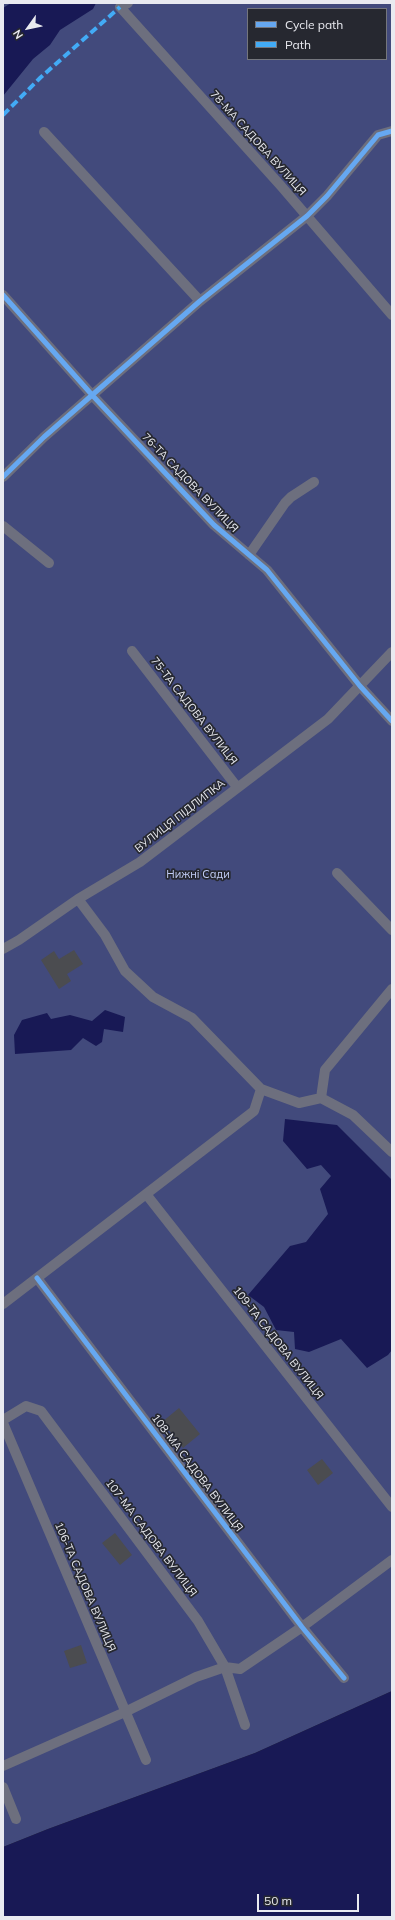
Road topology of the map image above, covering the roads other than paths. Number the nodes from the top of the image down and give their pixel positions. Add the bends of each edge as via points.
1 (124, 5) edge
2 (392, 131) edge
3 (44, 132) dead end
4 (307, 216) junction
5 (3, 295) edge
6 (200, 301) junction
7 (392, 315) edge
8 (93, 396) junction
9 (3, 477) edge
10 (314, 482) dead end
11 (3, 526) edge
12 (249, 555) junction
13 (49, 564) dead end
14 (132, 651) dead end
15 (392, 652) edge
16 (360, 686) junction
17 (392, 721) edge
18 (237, 786) junction
19 (337, 873) dead end
20 (78, 899) junction
21 (392, 930) edge
22 (3, 949) edge
23 (392, 989) edge
24 (260, 1089) junction
25 (321, 1098) junction
26 (392, 1152) edge
27 (146, 1194) junction
28 (37, 1278) junction
29 (3, 1304) edge
30 (3, 1422) edge
31 (392, 1506) edge
32 (392, 1560) edge
33 (302, 1627) junction
34 (226, 1667) junction
35 (344, 1678) dead end
36 (125, 1712) junction
37 (245, 1726) dead end
38 (146, 1760) dead end
39 (3, 1766) edge
40 (3, 1787) edge
41 (16, 1820) dead end

1 - 4 street, 78-МА САДОВА ВУЛИЦЯ
2 - 4 street via 378,135
3 - 6 street
4 - 6 street
4 - 7 street, 78-МА САДОВА ВУЛИЦЯ
5 - 8 street, 76-ТА САДОВА ВУЛИЦЯ
6 - 8 street
8 - 9 street via 44,437
8 - 12 street, 76-ТА САДОВА ВУЛИЦЯ via 214,525
10 - 12 street via 285,503
11 - 13 street
12 - 16 street, 76-ТА САДОВА ВУЛИЦЯ via 267,570
14 - 18 street, 75-ТА САДОВА ВУЛИЦЯ
15 - 16 street, ВУЛИЦЯ ПІДЛИПКА
16 - 17 street, 76-ТА САДОВА ВУЛИЦЯ
16 - 18 street, ВУЛИЦЯ ПІДЛИПКА via 328,719
18 - 20 street, ВУЛИЦЯ ПІДЛИПКА via 140,862
19 - 21 street
20 - 22 street, ВУЛИЦЯ ПІДЛИПКА
20 - 24 street via 105,935 125,971 153,997 192,1018
23 - 25 street via 325,1070
24 - 25 street via 299,1103
24 - 27 street via 254,1111
25 - 26 street via 353,1115
27 - 28 street
27 - 31 street, 109-ТА САДОВА ВУЛИЦЯ
28 - 29 street
28 - 33 street, 108-МА САДОВА ВУЛИЦЯ
30 - 34 street, 107-МА САДОВА ВУЛИЦЯ via 26,1406 41,1411 198,1621
30 - 36 street, 106-ТА САДОВА ВУЛИЦЯ
32 - 33 street
33 - 34 street via 240,1669
33 - 35 street, 108-МА САДОВА ВУЛИЦЯ
34 - 36 street via 196,1676
34 - 37 street, 107-МА САДОВА ВУЛИЦЯ
36 - 38 street, 106-ТА САДОВА ВУЛИЦЯ
36 - 39 street
40 - 41 street

